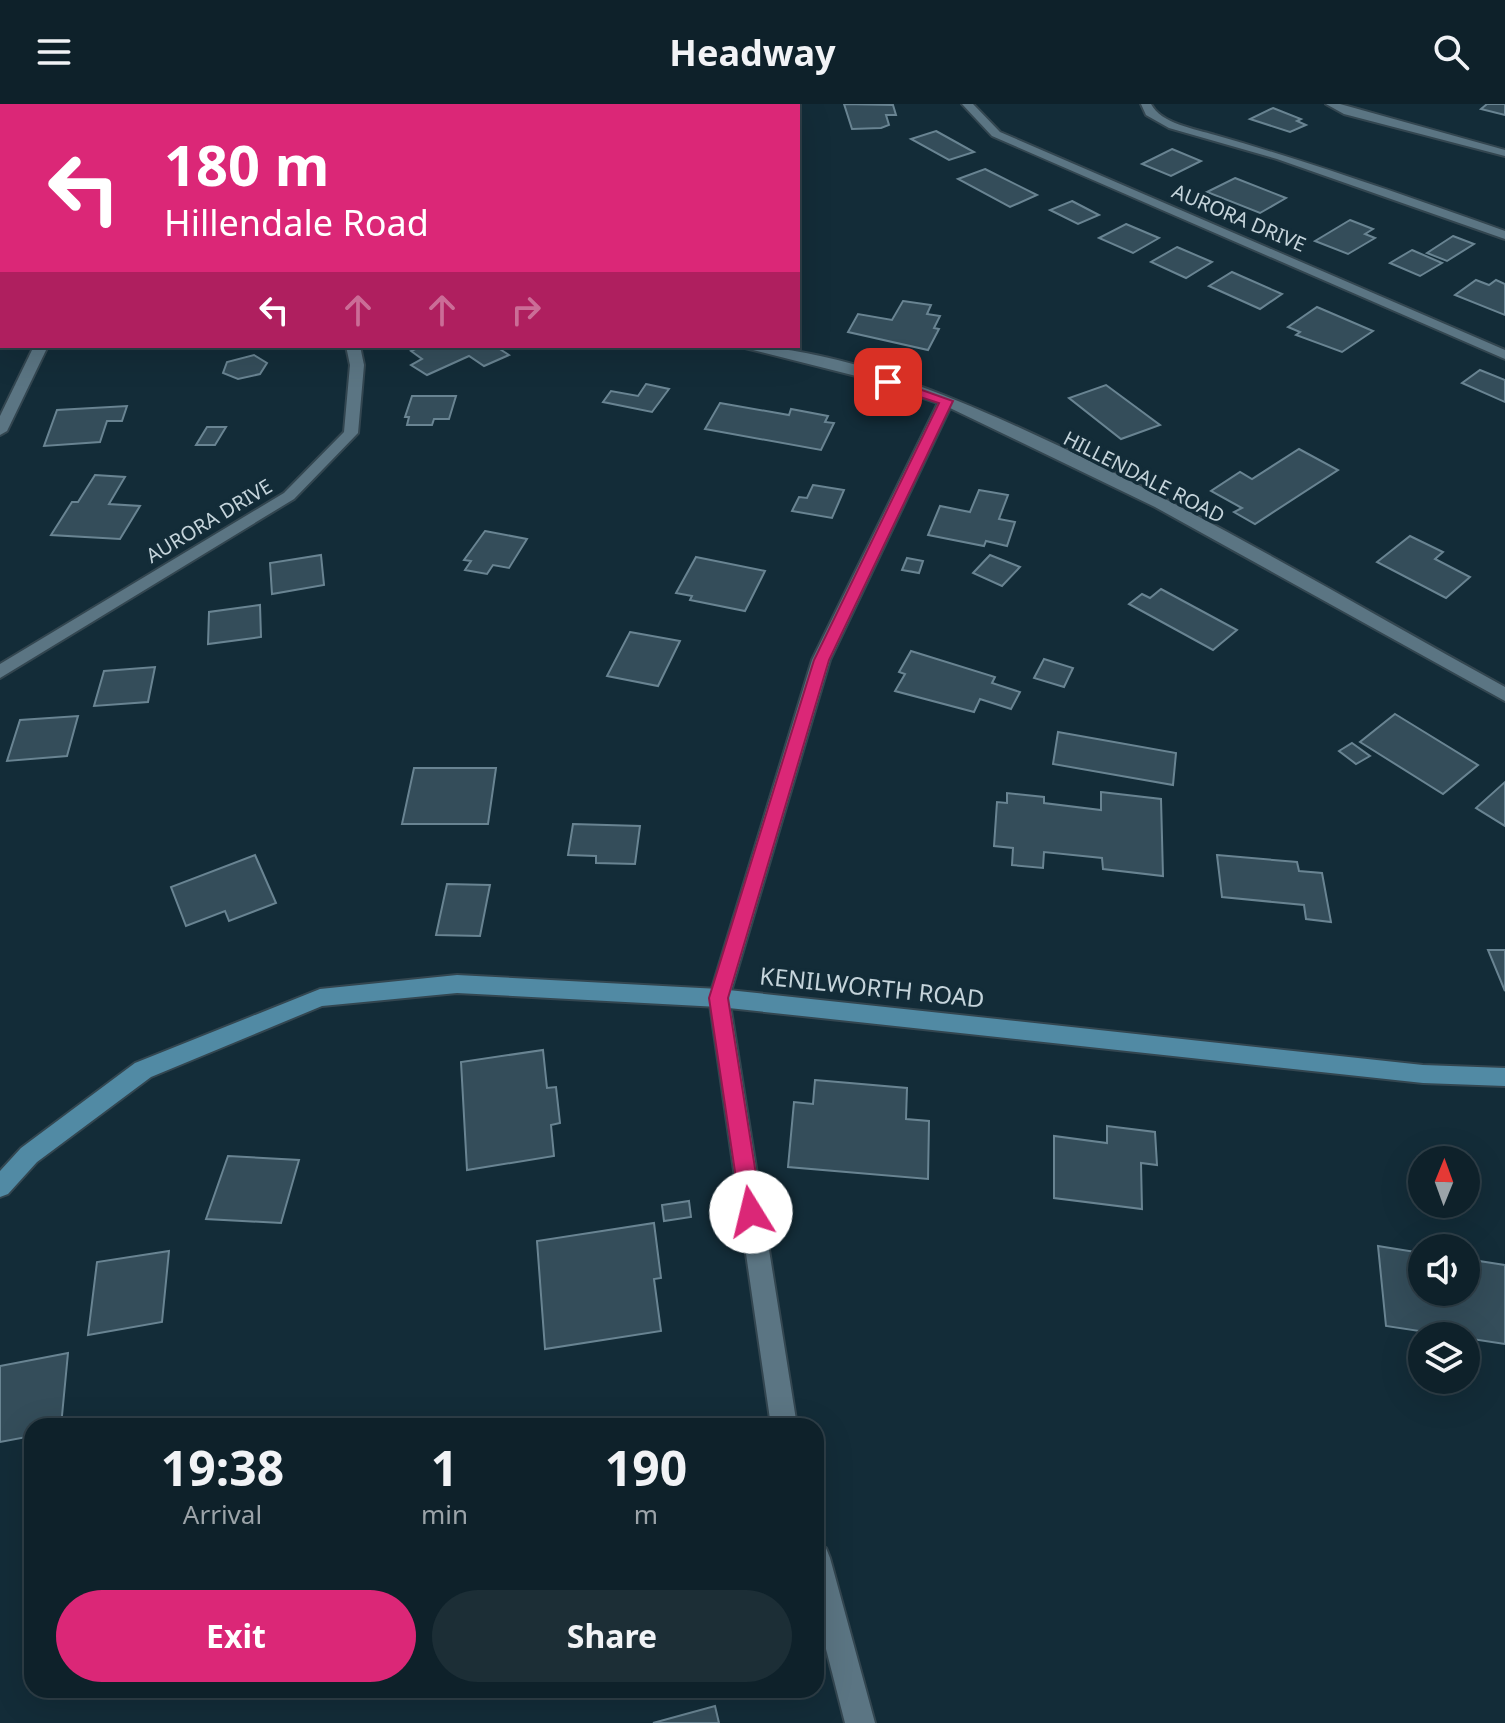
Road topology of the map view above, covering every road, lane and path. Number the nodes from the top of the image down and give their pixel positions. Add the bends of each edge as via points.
1 (967, 104) edge
2 (1146, 104) edge
3 (1331, 104) edge
4 (1505, 153) edge
5 (1505, 235) edge
6 (40, 348) edge
7 (353, 348) edge
8 (754, 348) edge
9 (1505, 355) edge
10 (946, 401) junction
11 (0, 431) edge
12 (0, 672) edge
13 (1505, 695) edge
14 (719, 998) junction
15 (1505, 1077) edge
16 (0, 1187) edge
17 (783, 1418) edge
18 (824, 1588) edge
19 (860, 1723) edge

1 - 9 street, AURORA DRIVE via 996,134
2 - 5 street via 1150,113 1173,126 1281,157
3 - 4 street
6 - 11 street
7 - 12 street, AURORA DRIVE via 357,365 351,433 289,496
8 - 10 street, HILLENDALE ROAD via 829,363
10 - 13 street, HILLENDALE ROAD via 1125,486
10 - 14 street via 821,660
14 - 15 street, KENILWORTH ROAD via 1423,1074
14 - 16 street, KENILWORTH ROAD via 457,984 320,998 143,1070 29,1155
14 - 17 street
18 - 19 street

